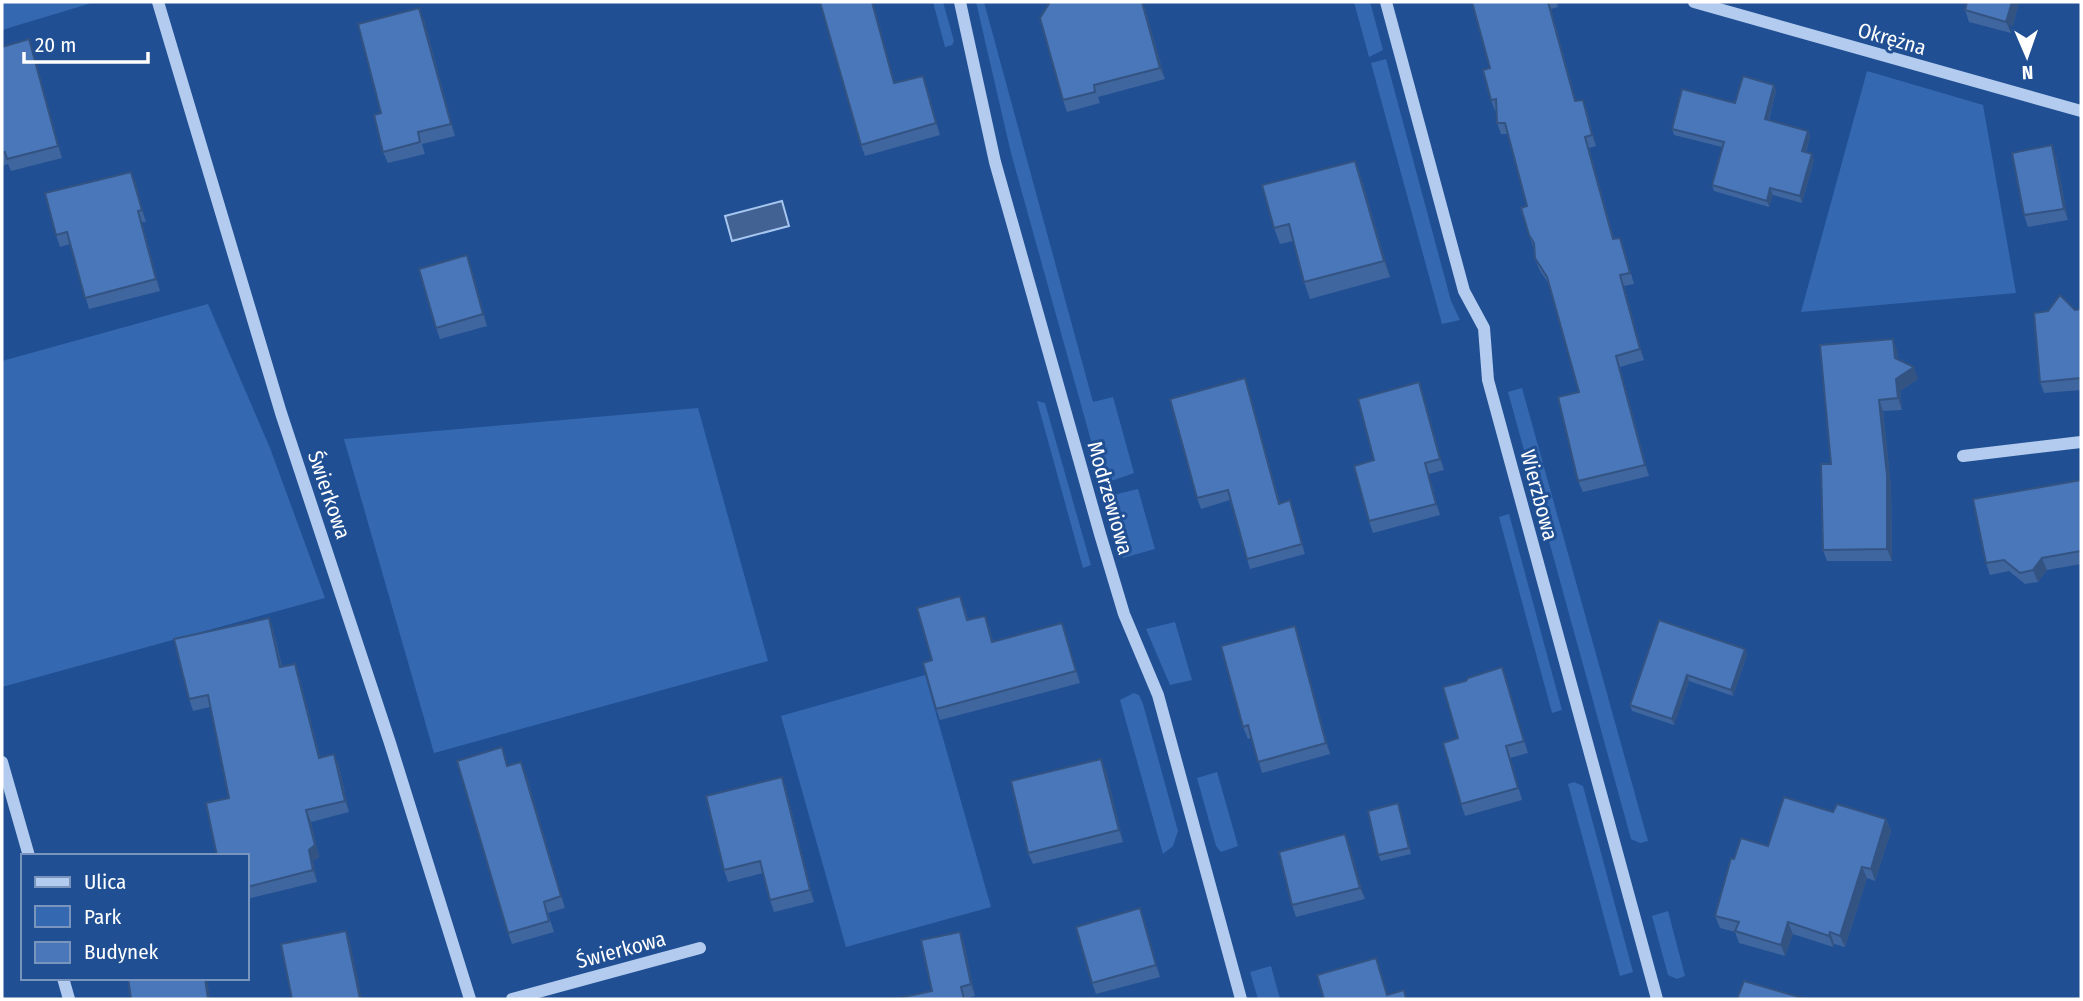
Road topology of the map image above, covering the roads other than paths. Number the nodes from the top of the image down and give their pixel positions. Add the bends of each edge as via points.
1 (158, 2) edge
2 (960, 2) edge
3 (1386, 2) edge
4 (1693, 2) edge
5 (2081, 111) edge
6 (2081, 442) edge
7 (1963, 456) dead end
8 (2, 762) edge
9 (28, 854) edge
10 (700, 948) dead end
11 (64, 980) edge
12 (69, 999) edge
13 (470, 999) edge
14 (512, 999) edge
15 (1241, 999) edge
16 (1657, 999) edge

1 - 13 street, Świerkowa via 281,413
2 - 15 street, Modrzewiowa via 995,162 1124,614 1158,695
3 - 16 street, Wierzbowa via 1464,291 1484,328 1488,380
4 - 5 street, Okrężna
6 - 7 street
8 - 9 street
10 - 14 street, Świerkowa
11 - 12 street

